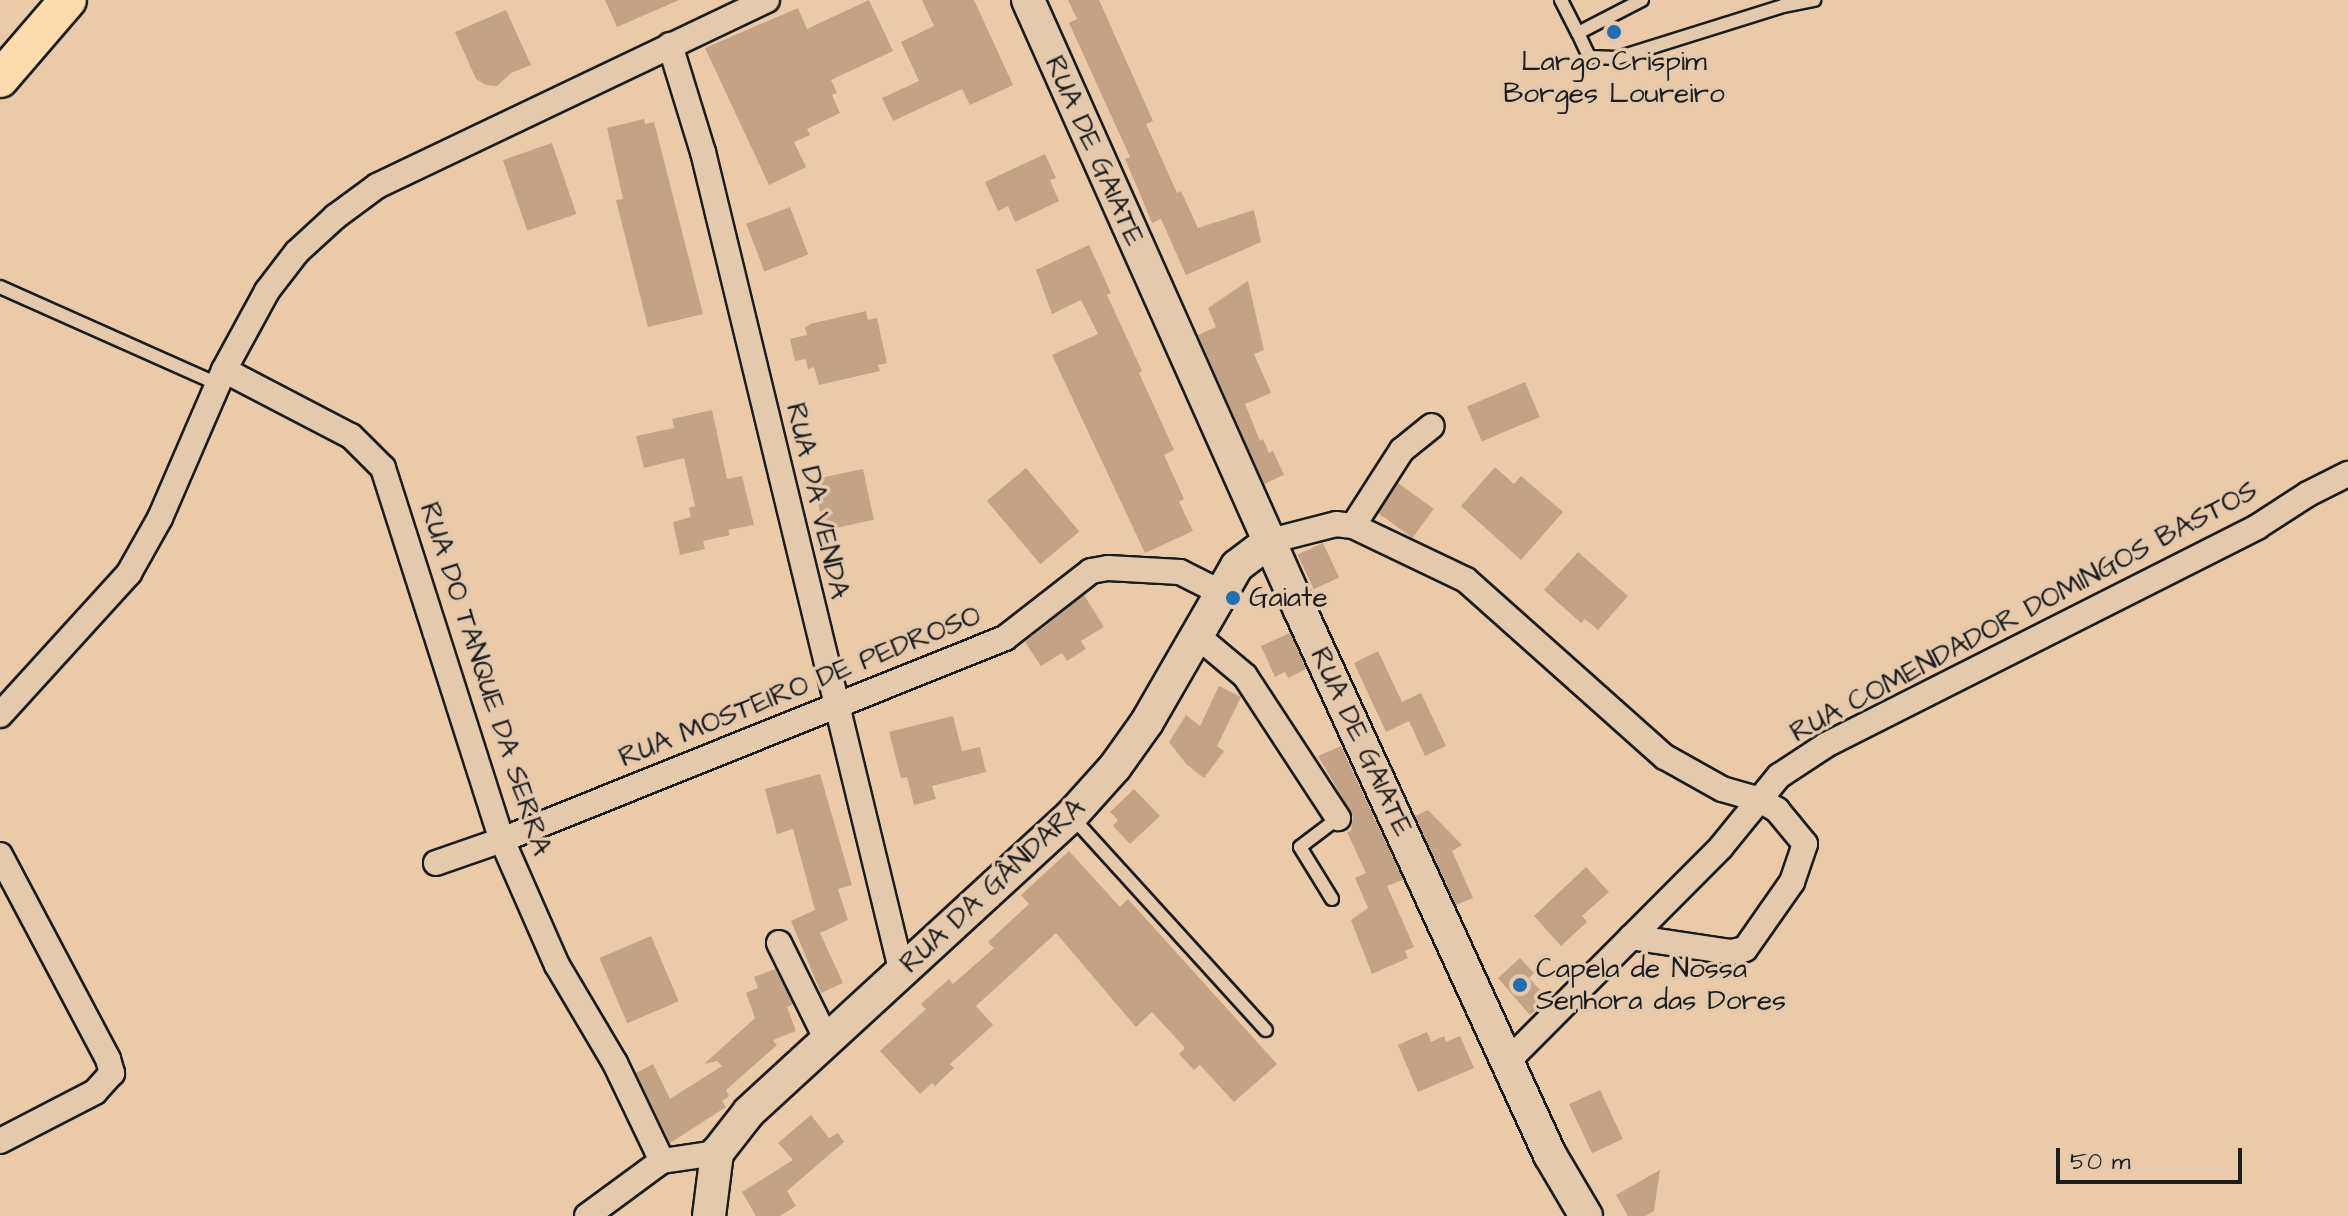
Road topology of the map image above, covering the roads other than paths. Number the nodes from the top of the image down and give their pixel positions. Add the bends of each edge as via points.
1 (68, 0) edge
2 (767, 0) edge
3 (1028, 0) edge
4 (1561, 0) edge
5 (1642, 0) edge
6 (1814, 0) edge
7 (1578, 33) junction
8 (670, 45) junction
9 (0, 79) edge
10 (0, 287) edge
11 (221, 377) junction
12 (1432, 426) dead end
13 (2348, 474) edge
14 (1353, 526) junction
15 (1270, 541) junction
16 (1220, 592) junction
17 (1195, 634) junction
18 (835, 705) junction
19 (0, 715) edge
20 (1760, 800) junction
21 (1071, 816) junction
22 (1338, 818) joint
23 (502, 840) junction
24 (0, 855) edge
25 (436, 863) dead end
26 (1332, 899) dead end
27 (1631, 937) junction
28 (779, 943) dead end
29 (902, 973) junction
30 (1266, 1030) dead end
31 (828, 1042) junction
32 (1507, 1062) junction
33 (0, 1141) edge
34 (717, 1153) junction
35 (662, 1161) junction
36 (587, 1216) edge
37 (709, 1216) edge
38 (1586, 1216) edge

1 - 9 main road
2 - 8 street
3 - 15 main road, RUA DE GAIATE
4 - 7 lane
5 - 7 lane
6 - 7 lane via 1617,58 1589,57
8 - 11 street via 377,186 335,217 297,252 267,291
8 - 18 street, RUA DA VENDA via 703,152
10 - 11 lane
11 - 19 street via 160,518 129,573
11 - 23 street, RUA DO TANQUE DA SERRA via 351,436 383,468
12 - 14 street via 1402,450
13 - 20 street, RUA COMENDADOR DOMINGOS BASTOS via 2257,527 1826,745 1779,776
14 - 15 street via 1336,524
14 - 20 street via 1466,580 1665,757 1722,789
15 - 16 main road, RUA DA GÂNDARA via 1237,566
15 - 32 main road, RUA DE GAIATE
16 - 17 main road, RUA DA GÂNDARA
16 - 18 street, RUA MOSTEIRO DE PEDROSO via 1180,572 1091,571 1005,638
17 - 21 main road, RUA DA GÂNDARA via 1147,722
17 - 22 street via 1245,676
18 - 23 street, RUA MOSTEIRO DE PEDROSO
18 - 29 street, RUA DA VENDA
20 - 27 street, RUA COMENDADOR DOMINGOS BASTOS
20 - 27 street via 1777,810 1805,844 1792,882 1745,949 1731,952
21 - 29 main road, RUA DA GÂNDARA
21 - 30 lane
22 - 26 lane via 1300,847
23 - 25 street, RUA MOSTEIRO DE PEDROSO
23 - 35 street, RUA DO TANQUE DA SERRA via 557,965 615,1063
24 - 33 street via 112,1073 95,1092
27 - 32 street, RUA COMENDADOR DOMINGOS BASTOS
28 - 31 street
29 - 31 main road, RUA DA GÂNDARA
31 - 34 main road, RUA DA GÂNDARA via 749,1112
32 - 38 main road, RUA DE GAIATE via 1550,1155
34 - 35 street
34 - 37 main road
35 - 36 street

